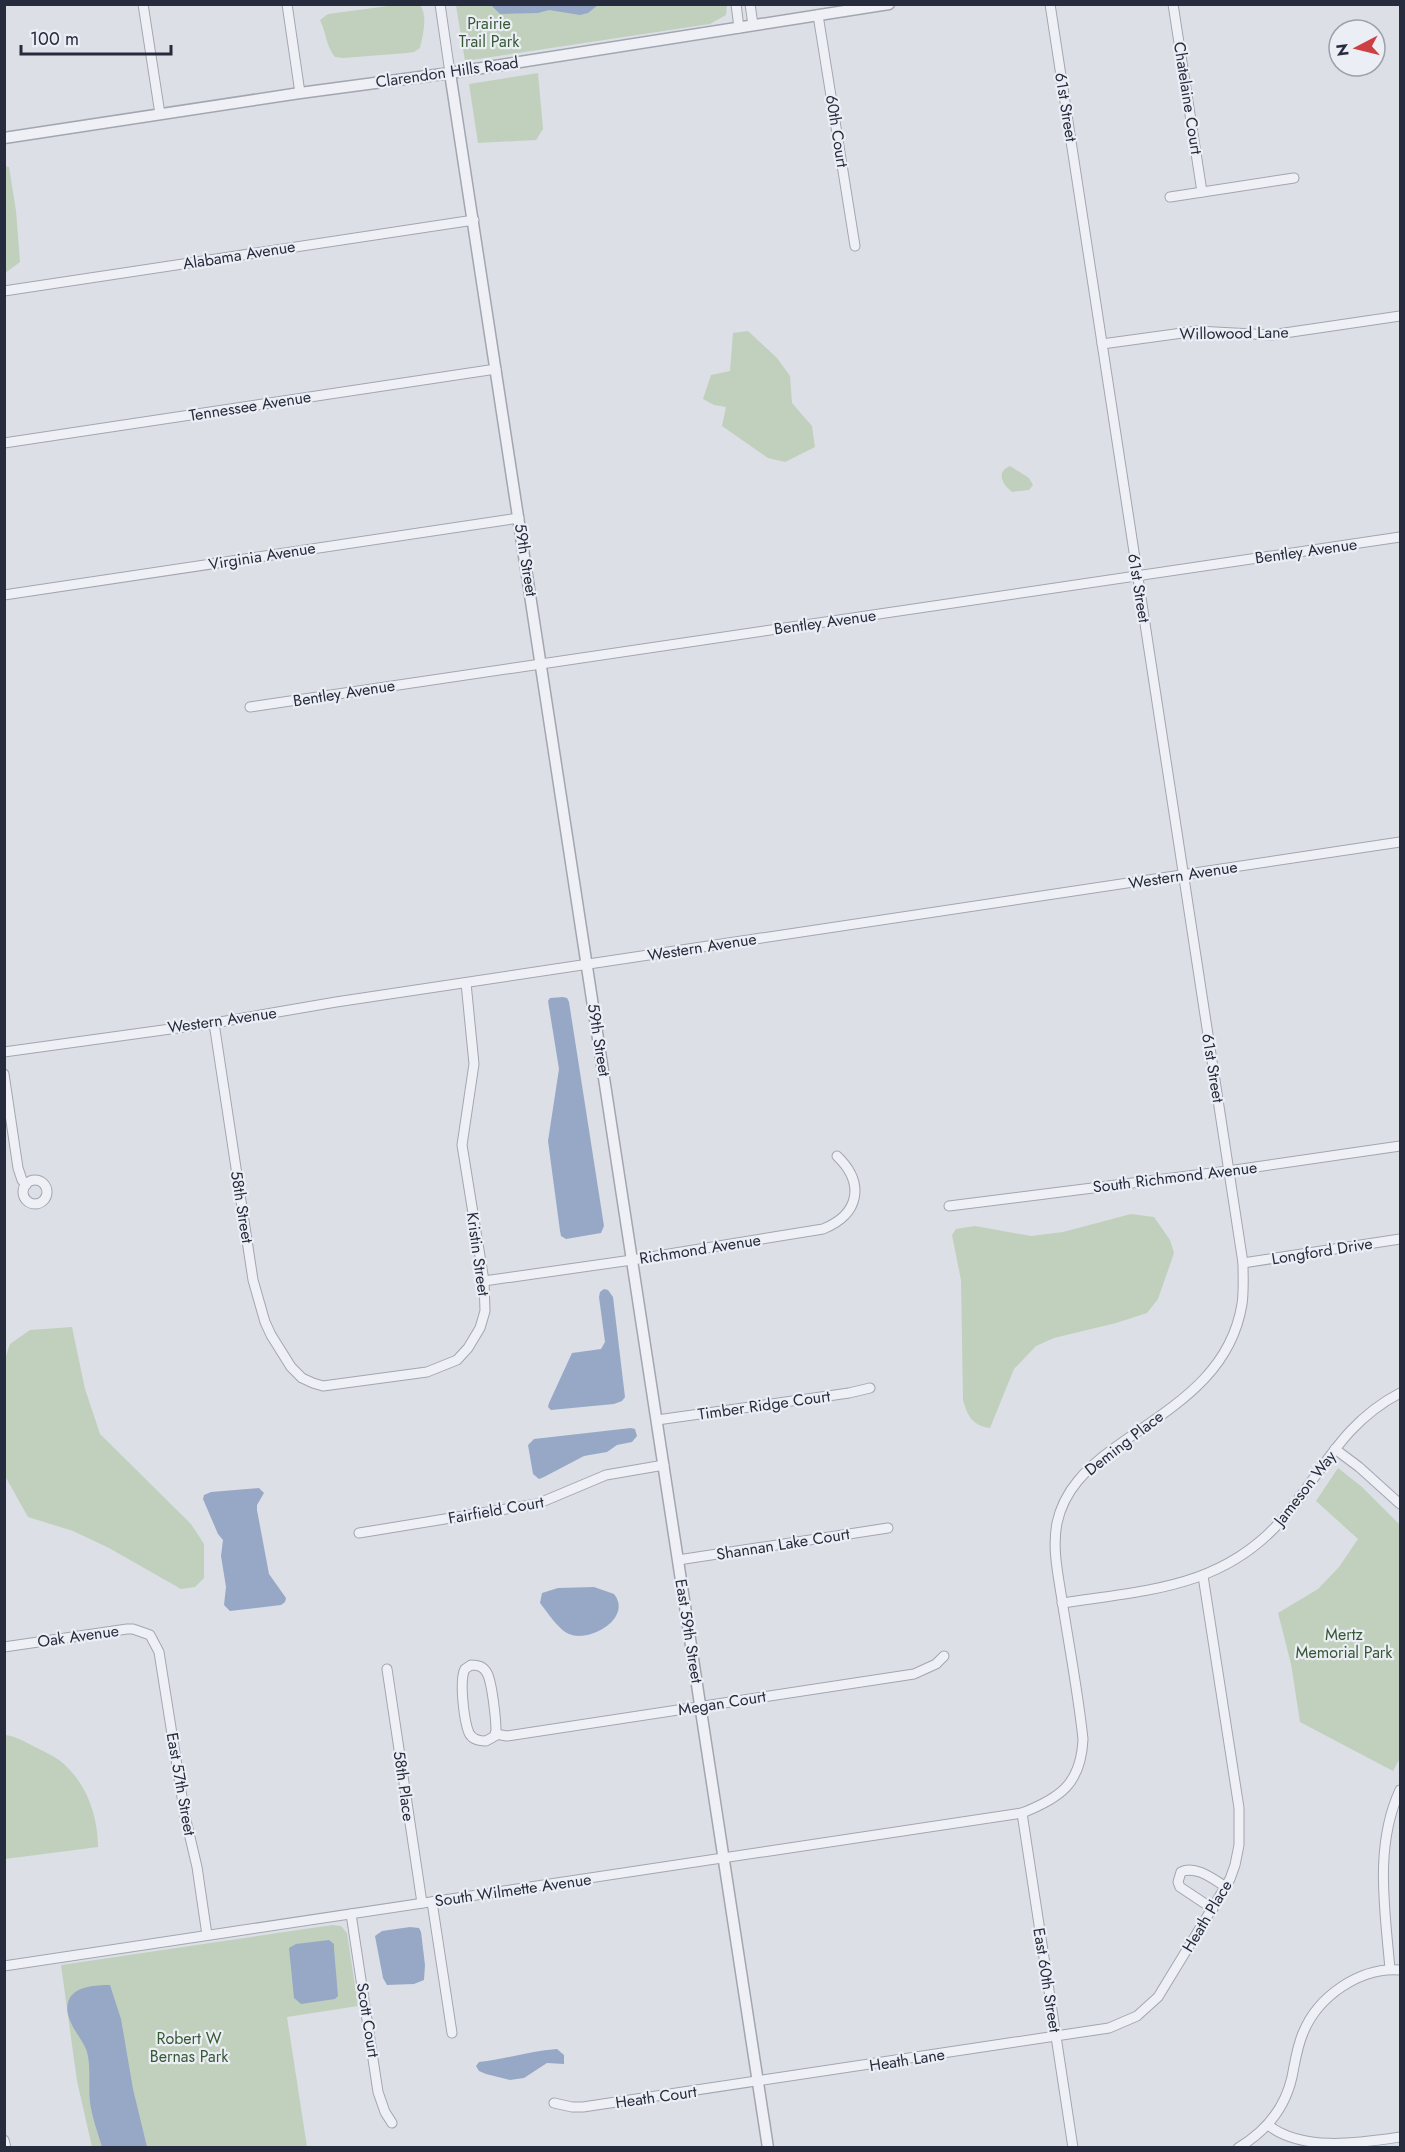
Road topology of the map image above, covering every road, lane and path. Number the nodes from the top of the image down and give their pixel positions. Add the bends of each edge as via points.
1 (143, 4) edge
2 (287, 4) edge
3 (440, 4) edge
4 (736, 4) edge
5 (750, 4) edge
6 (889, 4) edge
7 (1050, 4) edge
8 (1173, 4) edge
9 (819, 15) junction
10 (753, 25) junction
11 (739, 28) junction
12 (450, 73) junction
13 (300, 93) junction
14 (160, 114) junction
15 (4, 138) edge
16 (1294, 178) dead end
17 (1202, 192) junction
18 (1170, 197) dead end
19 (474, 220) junction
20 (855, 246) dead end
21 (4, 291) edge
22 (1401, 316) edge
23 (1102, 344) junction
24 (496, 369) junction
25 (4, 443) edge
26 (519, 518) junction
27 (1401, 537) edge
28 (1138, 576) junction
29 (4, 595) edge
30 (542, 663) junction
31 (250, 707) dead end
32 (1401, 842) edge
33 (1183, 875) junction
34 (587, 964) junction
35 (466, 983) junction
36 (214, 1023) junction
37 (4, 1052) edge
38 (4, 1074) edge
39 (610, 1115) joint
40 (1401, 1146) edge
41 (837, 1156) dead end
42 (1228, 1171) junction
43 (26, 1185) dead end
44 (949, 1206) dead end
45 (1401, 1239) edge
46 (632, 1260) junction
47 (1243, 1263) junction
48 (484, 1281) junction
49 (302, 1378) joint
50 (870, 1388) dead end
51 (1401, 1393) edge
52 (657, 1420) junction
53 (1335, 1449) junction
54 (664, 1465) junction
55 (1401, 1504) edge
56 (888, 1528) dead end
57 (359, 1533) dead end
58 (678, 1560) junction
59 (1203, 1576) junction
60 (1062, 1603) junction
61 (150, 1635) joint
62 (4, 1647) edge
63 (944, 1656) dead end
64 (387, 1669) dead end
65 (700, 1707) junction
66 (495, 1734) junction
67 (1401, 1790) edge
68 (1022, 1813) junction
69 (724, 1858) junction
70 (1226, 1887) junction
71 (432, 1902) junction
72 (422, 1903) junction
73 (1213, 1909) junction
74 (351, 1914) junction
75 (207, 1935) junction
76 (4, 1966) edge
77 (1390, 1969) junction
78 (1401, 1970) edge
79 (452, 2033) dead end
80 (1056, 2037) junction
81 (758, 2082) junction
82 (554, 2103) dead end
83 (392, 2123) dead end
84 (1268, 2125) junction
85 (1401, 2137) edge
86 (4, 2140) edge
87 (6, 2148) edge
88 (768, 2148) edge
89 (1073, 2148) edge
90 (1238, 2148) edge

1 - 14 street
2 - 13 street
3 - 12 street, 59th Street
4 - 11 street
5 - 10 street
6 - 9 street, Clarendon Hills Road
7 - 23 street, 61st Street
8 - 17 street, Chatelaine Court
9 - 10 street, Clarendon Hills Road
9 - 20 street, 60th Court
10 - 11 street, Clarendon Hills Road
11 - 12 street, Clarendon Hills Road
12 - 13 street, Clarendon Hills Road
12 - 19 street, 59th Street
13 - 14 street, Clarendon Hills Road
14 - 15 street, Clarendon Hills Road
16 - 17 street
17 - 18 street
19 - 21 street, Alabama Avenue
19 - 24 street, 59th Street
22 - 23 street, Willowood Lane via 1271,335 1197,331
23 - 28 street, 61st Street
24 - 25 street, Tennessee Avenue
24 - 26 street, 59th Street
26 - 29 street, Virginia Avenue
26 - 30 street, 59th Street
27 - 28 street, Bentley Avenue
28 - 30 street, Bentley Avenue
28 - 33 street, 61st Street
30 - 31 street, Bentley Avenue
30 - 34 street, 59th Street
32 - 33 street, Western Avenue
33 - 34 street, Western Avenue
33 - 42 street, 61st Street
34 - 35 street, Western Avenue
34 - 39 street, 59th Street
35 - 36 street, Western Avenue
35 - 48 street, Kristin Street via 474,1064 462,1145
36 - 37 street, Western Avenue
36 - 49 street, 58th Street via 257,1299 271,1335
38 - 43 street via 18,1168
39 - 46 street, East 59th Street
40 - 42 street, South Richmond Avenue
41 - 46 street, Richmond Avenue via 847,1166 856,1189 853,1203 836,1224
42 - 44 street, South Richmond Avenue
42 - 47 street, Deming Place
45 - 47 street, Longford Drive
46 - 48 street, Richmond Avenue
46 - 52 street, East 59th Street
47 - 60 street, Deming Place via 1238,1321 1214,1371 1094,1463 1076,1481 1065,1501 1055,1539
48 - 49 street, Kristin Street via 485,1311 480,1328 457,1360 427,1372 323,1386
50 - 52 street, Timber Ridge Court
51 - 53 street, Jameson Way via 1365,1416
52 - 54 street, East 59th Street
53 - 55 street
53 - 59 street, Jameson Way via 1269,1534 1239,1557
54 - 57 street, Fairfield Court via 606,1475 537,1504
54 - 58 street, East 59th Street
56 - 58 street, Shannan Lake Court
58 - 65 street, East 59th Street
59 - 60 street, Jameson Way via 1175,1586
59 - 70 street, Heath Place via 1240,1814 1236,1865
60 - 68 street, Deming Place via 1082,1733 1081,1758 1068,1787 1050,1802
61 - 62 street, Oak Avenue via 127,1629
61 - 75 street, East 57th Street via 159,1652
63 - 65 street, Megan Court via 914,1674
64 - 72 street, 58th Place
65 - 66 street, Megan Court via 507,1736
65 - 69 street, East 59th Street
66 - 66 street, Megan Court via 487,1673 478,1665 471,1665 465,1669 461,1683 470,1733 479,1741
67 - 77 street via 1391,1817 1384,1859
68 - 69 street, South Wilmette Avenue
68 - 80 street, East 60th Street
69 - 71 street, South Wilmette Avenue
69 - 81 street, East 59th Street
70 - 73 street, Heath Place
70 - 73 street via 1194,1869 1181,1872 1180,1887
71 - 72 street, South Wilmette Avenue
71 - 79 street
72 - 74 street, South Wilmette Avenue
73 - 80 street, Heath Place via 1151,2005 1121,2024
74 - 75 street, South Wilmette Avenue
74 - 83 street, Scott Court via 378,2092
75 - 76 street, South Wilmette Avenue
77 - 78 street
77 - 84 street via 1350,1981 1315,2011 1297,2048 1288,2088
80 - 81 street, Heath Lane
80 - 89 street, East 60th Street
81 - 82 street, Heath Court via 583,2107
81 - 88 street, East 59th Street
84 - 85 street via 1277,2133 1322,2143
84 - 90 street
86 - 87 street

